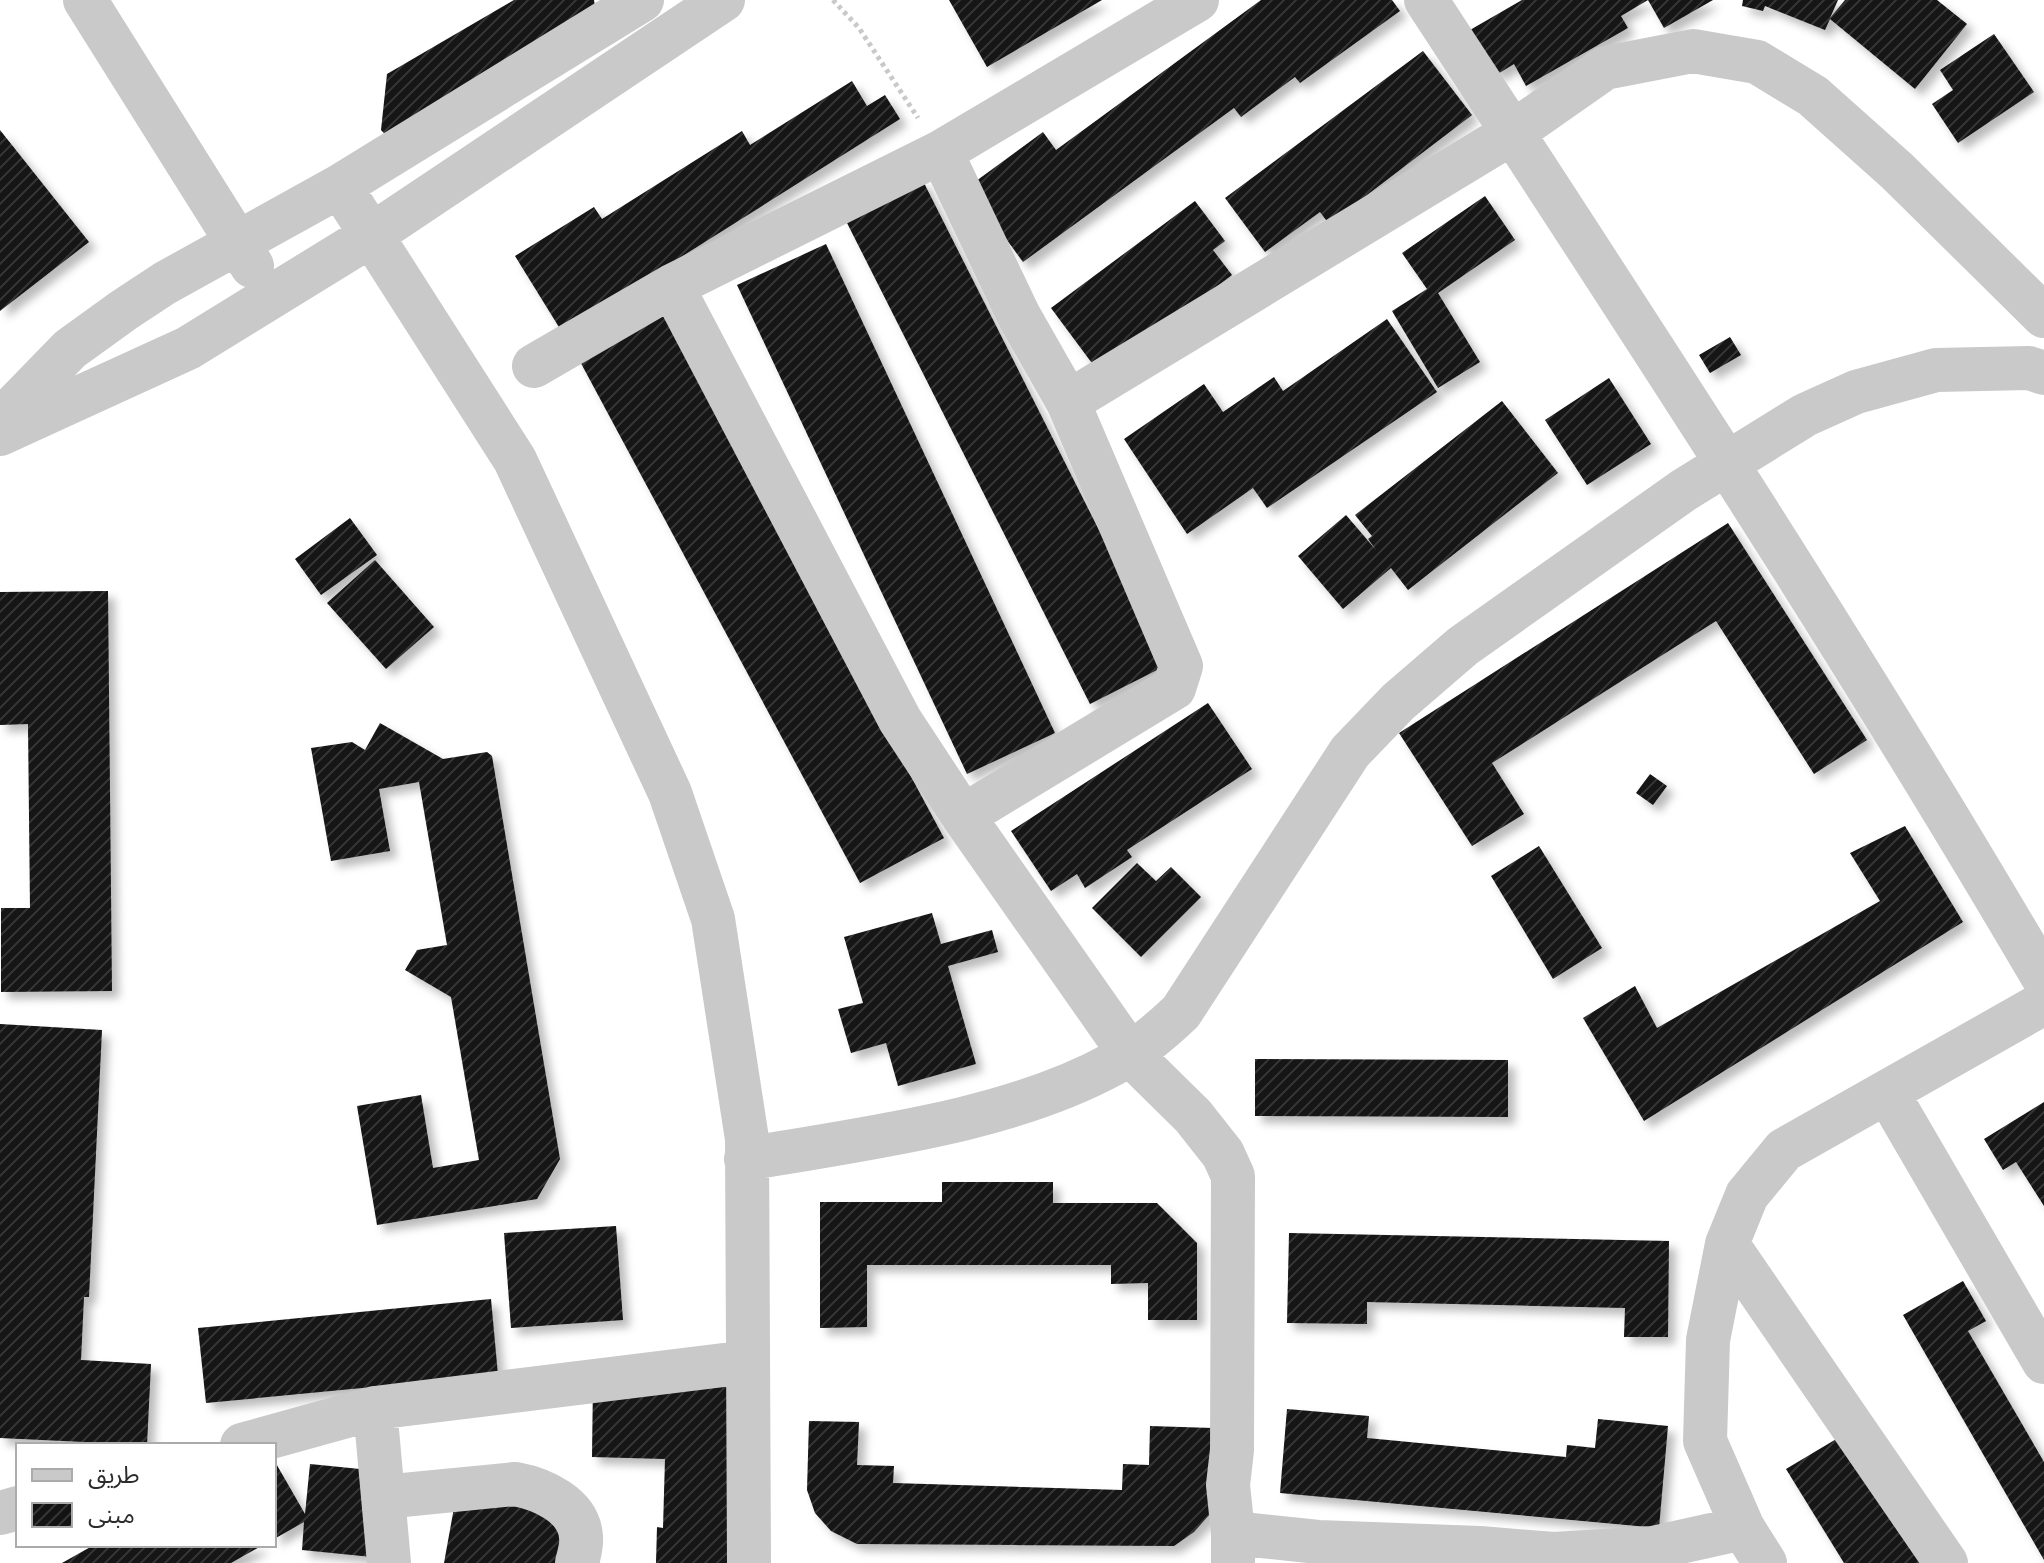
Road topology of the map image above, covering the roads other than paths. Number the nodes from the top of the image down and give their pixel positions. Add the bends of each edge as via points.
1 (85, 0) edge
2 (723, 0) edge
3 (1197, 0) edge
4 (1426, 0) edge
5 (632, 3) edge
6 (1512, 133) junction
7 (941, 152) junction
8 (340, 186) junction
9 (370, 236) junction
10 (238, 243) junction
11 (672, 286) junction
12 (270, 295) junction
13 (2044, 316) edge
14 (2044, 325) edge
15 (534, 366) dead end
16 (2036, 370) edge
17 (1068, 402) junction
18 (0, 421) edge
19 (0, 434) edge
20 (1727, 463) junction
21 (963, 816) junction
22 (2044, 979) edge
23 (2044, 1003) edge
24 (1130, 1054) junction
25 (1887, 1092) junction
26 (746, 1159) junction
27 (1727, 1244) junction
28 (748, 1362) junction
29 (2044, 1362) edge
30 (375, 1408) junction
31 (249, 1443) edge
32 (383, 1497) junction
33 (1754, 1545) edge
34 (1233, 1548) edge
35 (389, 1563) edge
36 (577, 1563) edge
37 (749, 1563) edge
38 (1946, 1563) edge

1 - 10 street
2 - 9 street
3 - 7 street
4 - 6 street
5 - 8 street
6 - 13 street via 1605,68 1693,51 1757,62 1813,96
6 - 17 street
6 - 20 street
7 - 11 street
7 - 17 street via 1019,316
8 - 9 street
8 - 10 street
9 - 12 street
9 - 26 street via 515,460 670,793 713,919
10 - 12 street
10 - 18 street via 165,283 70,349
11 - 15 street
11 - 21 street via 900,720
12 - 19 street via 188,348
14 - 16 street
16 - 20 street via 1936,370 1856,392 1805,415
17 - 21 street via 1181,666 1180,676 1174,688
20 - 22 street
20 - 24 street via 1463,646 1398,702 1350,752 1181,1012
21 - 24 street
23 - 25 street
24 - 26 street via 1053,1092 932,1126
24 - 34 street via 1193,1116 1233,1176 1228,1485
25 - 27 street via 1784,1150 1747,1195
25 - 29 street
26 - 28 street
27 - 33 street via 1708,1340 1705,1441
27 - 38 street
28 - 30 street
28 - 37 street
30 - 31 street
30 - 32 street
32 - 35 street
32 - 36 street via 515,1484 533,1487 574,1516 581,1537
33 - 34 street via 1554,1554 1318,1542

